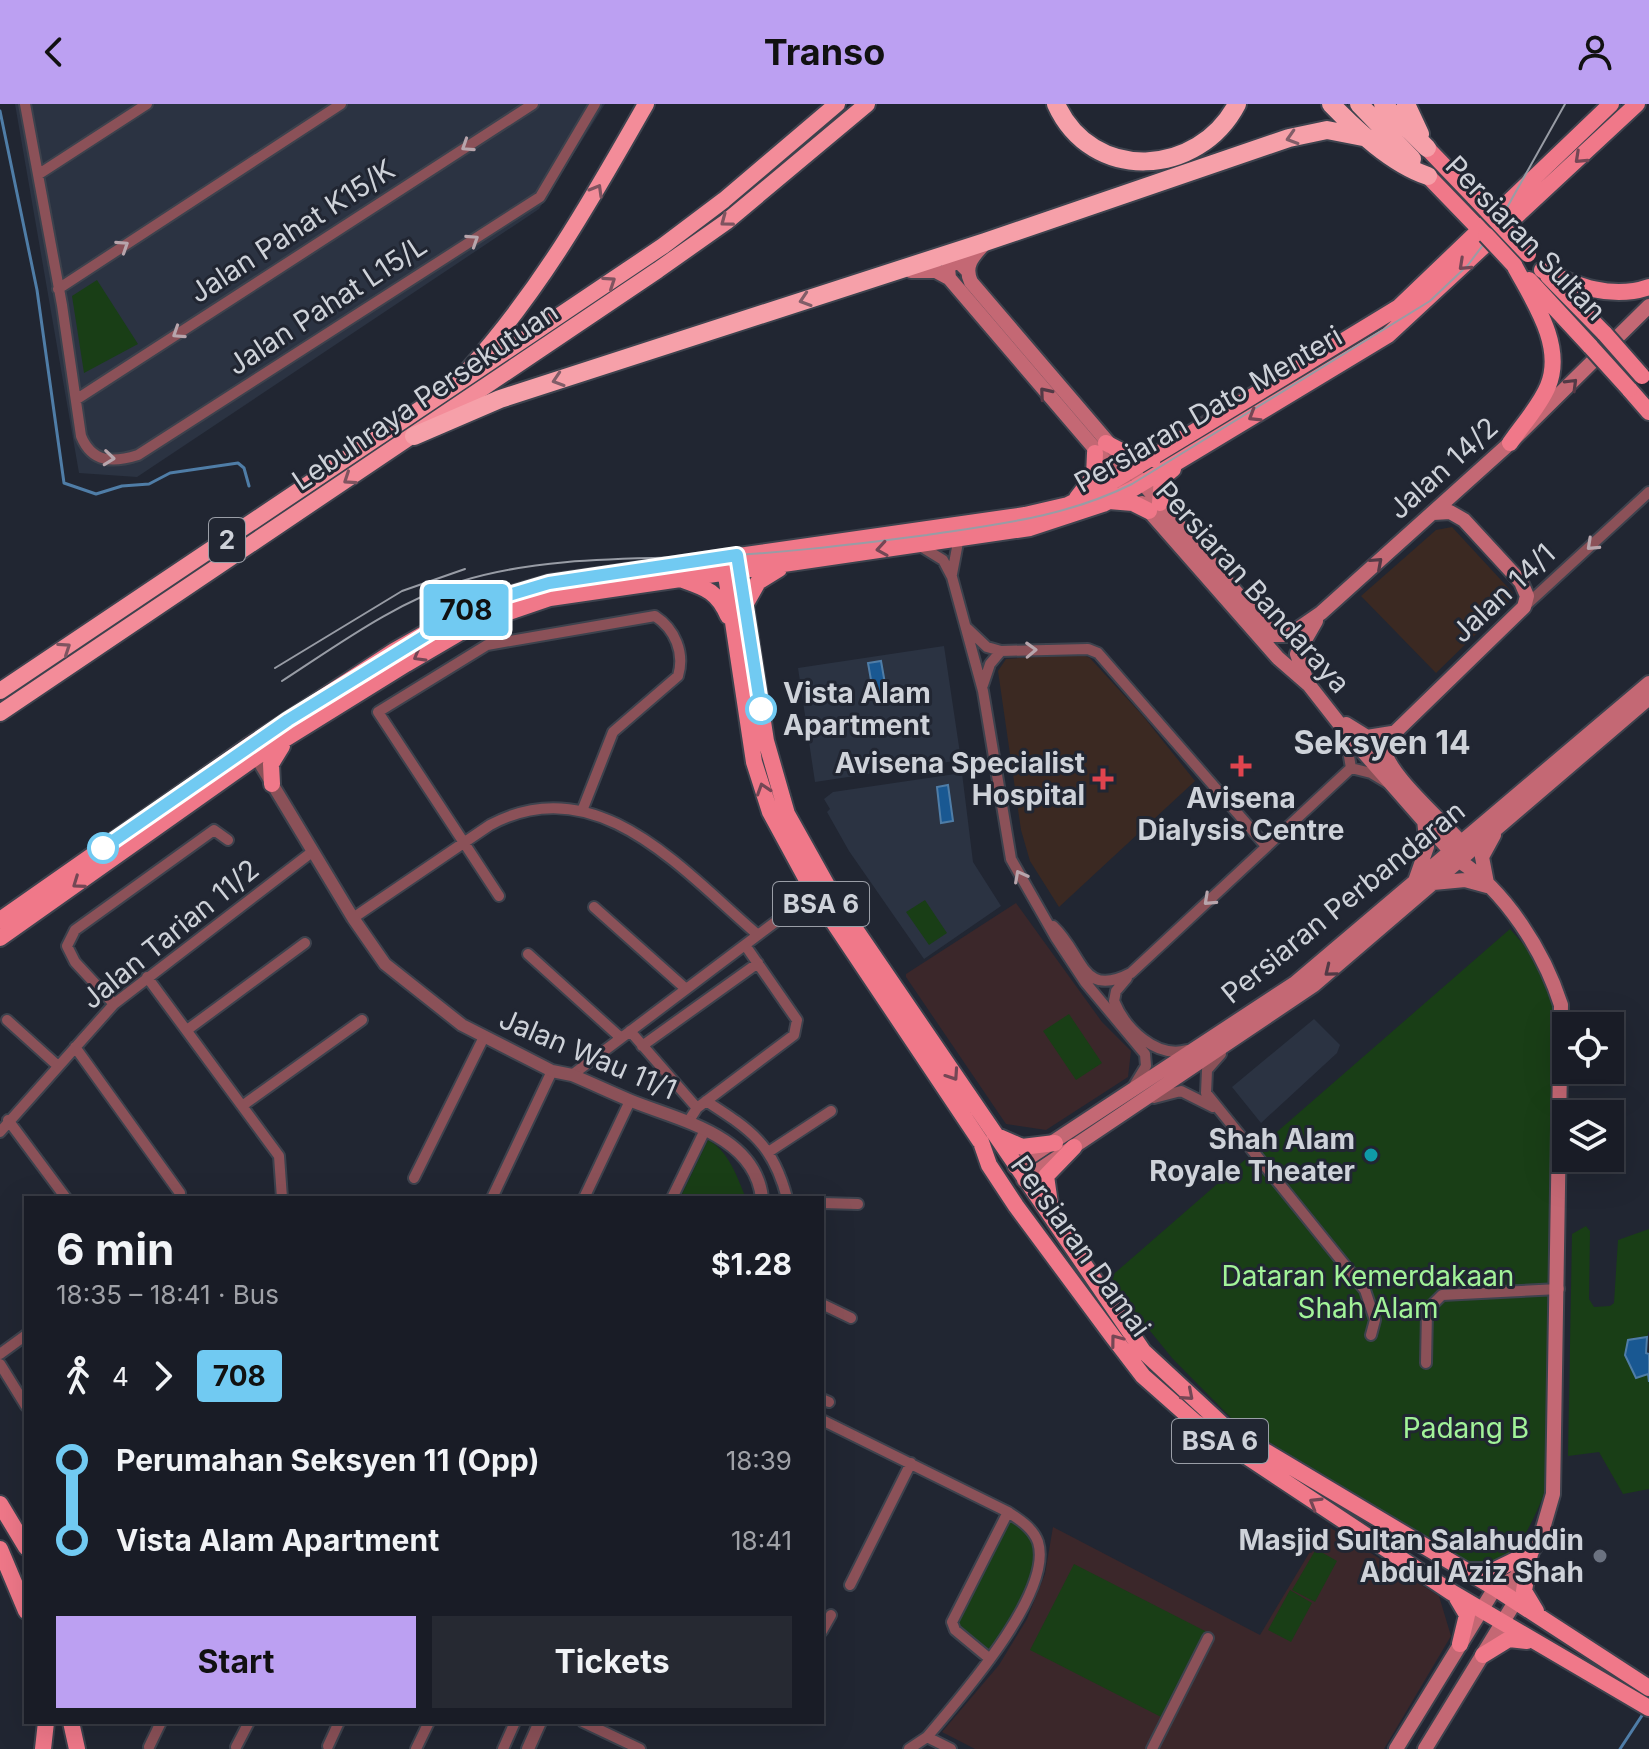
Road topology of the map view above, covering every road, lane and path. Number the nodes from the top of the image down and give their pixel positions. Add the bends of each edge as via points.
1 (25, 104) edge
2 (147, 104) edge
3 (341, 104) edge
4 (533, 104) edge
5 (646, 104) edge
6 (837, 104) edge
7 (867, 104) edge
8 (1056, 104) edge
9 (1237, 104) edge
10 (1331, 104) edge
11 (1359, 104) edge
12 (1383, 104) edge
13 (1406, 104) edge
14 (1611, 104) edge
15 (1637, 104) edge
16 (593, 105) edge
17 (1368, 138) junction
18 (1427, 148) junction
19 (39, 174) junction
20 (1428, 176) junction
21 (985, 242) junction
22 (1521, 259) junction
23 (967, 270) junction
24 (1542, 270) junction
25 (880, 277) junction
26 (949, 278) junction
27 (1649, 287) edge
28 (58, 289) junction
29 (1647, 310) edge
30 (1646, 380) edge
31 (452, 388) junction
32 (77, 399) junction
33 (1649, 412) edge
34 (414, 436) junction
35 (1510, 443) junction
36 (1100, 448) junction
37 (1189, 455) junction
38 (1153, 459) junction
39 (1131, 481) junction
40 (1649, 492) edge
41 (1109, 501) junction
42 (1074, 502) junction
43 (1155, 507) junction
44 (1433, 513) junction
45 (959, 537) junction
46 (913, 544) junction
47 (795, 562) junction
48 (731, 564) junction
49 (952, 577) junction
50 (679, 579) junction
51 (745, 605) junction
52 (1524, 607) junction
53 (1321, 613) junction
54 (964, 624) junction
55 (1265, 626) joint
56 (736, 635) junction
57 (1001, 651) junction
58 (1649, 683) edge
59 (1309, 685) junction
60 (0, 691) edge
61 (983, 691) junction
62 (1649, 698) edge
63 (0, 713) edge
64 (1334, 715) junction
65 (303, 728) junction
66 (1345, 731) junction
67 (1393, 732) junction
68 (248, 755) junction
69 (1351, 768) junction
70 (272, 784) junction
71 (214, 787) junction
72 (1398, 790) junction
73 (582, 811) junction
74 (1494, 811) junction
75 (1515, 811) junction
76 (1430, 817) junction
77 (228, 840) dead end
78 (462, 844) junction
79 (1266, 846) junction
80 (1460, 851) junction
81 (312, 852) junction
82 (1431, 884) junction
83 (1414, 885) junction
84 (1487, 886) junction
85 (814, 893) junction
86 (499, 896) dead end
87 (594, 907) dead end
88 (353, 918) junction
89 (0, 920) edge
90 (1047, 921) junction
91 (758, 935) junction
92 (0, 938) edge
93 (305, 943) dead end
94 (745, 945) junction
95 (528, 954) dead end
96 (758, 963) junction
97 (1131, 973) junction
98 (147, 977) junction
99 (686, 989) junction
100 (114, 1004) junction
101 (7, 1020) dead end
102 (362, 1020) dead end
103 (187, 1030) junction
104 (626, 1035) junction
105 (484, 1037) junction
106 (1232, 1042) junction
107 (1206, 1044) junction
108 (642, 1046) junction
109 (75, 1047) junction
110 (58, 1066) junction
111 (552, 1071) junction
112 (572, 1075) junction
113 (630, 1101) junction
114 (701, 1105) junction
115 (1124, 1105) junction
116 (242, 1106) junction
117 (1215, 1108) junction
118 (831, 1111) dead end
119 (8, 1120) junction
120 (688, 1122) junction
121 (705, 1130) junction
122 (0, 1131) edge
123 (984, 1138) junction
124 (1055, 1143) junction
125 (1074, 1147) junction
126 (770, 1151) junction
127 (1017, 1175) junction
128 (414, 1178) dead end
129 (180, 1193) dead end
130 (65, 1196) edge
131 (282, 1196) edge
132 (493, 1196) edge
133 (585, 1196) edge
134 (673, 1196) edge
135 (761, 1196) edge
136 (786, 1196) edge
137 (824, 1203) edge
138 (858, 1204) dead end
139 (1054, 1224) junction
140 (1038, 1235) junction
141 (1559, 1289) junction
142 (824, 1305) edge
143 (851, 1318) dead end
144 (1371, 1335) dead end
145 (24, 1336) edge
146 (0, 1354) edge
147 (1426, 1363) dead end
148 (0, 1364) edge
149 (24, 1403) edge
150 (824, 1421) edge
151 (911, 1463) junction
152 (0, 1504) edge
153 (1008, 1512) junction
154 (24, 1544) edge
155 (0, 1549) edge
156 (1530, 1553) junction
157 (1466, 1571) junction
158 (1515, 1578) junction
159 (850, 1585) dead end
160 (1495, 1588) junction
161 (1451, 1592) junction
162 (1515, 1602) junction
163 (24, 1606) edge
164 (1482, 1609) junction
165 (831, 1615) dead end
166 (1545, 1622) junction
167 (1502, 1623) junction
168 (824, 1627) edge
169 (1208, 1638) dead end
170 (1460, 1644) junction
171 (1540, 1645) junction
172 (1483, 1655) junction
173 (990, 1659) junction
174 (1649, 1688) edge
175 (1649, 1708) edge
176 (46, 1724) edge
177 (71, 1724) edge
178 (160, 1724) edge
179 (248, 1724) edge
180 (338, 1724) edge
181 (428, 1724) edge
182 (514, 1724) edge
183 (539, 1724) edge
184 (587, 1724) edge
185 (927, 1737) junction
186 (328, 1746) dead end
187 (149, 1747) dead end
188 (236, 1747) edge
189 (43, 1749) edge
190 (77, 1749) edge
191 (416, 1749) edge
192 (503, 1749) edge
193 (528, 1749) edge
194 (640, 1749) edge
195 (909, 1749) edge
196 (951, 1749) edge
197 (1152, 1749) edge
198 (1396, 1749) edge
199 (1425, 1749) edge

1 - 19 street, Jalan Pahat L15/L
2 - 19 street
28 -> 3 street
4 -> 32 street, Jalan Pahat K15/K
31 -> 5 highway via 524,305 563,248
31 -> 6 highway, Lebuhraya Persekutuan / 2 via 663,246
7 -> 34 highway, Lebuhraya Persekutuan / 2 via 726,222
8 - 9 highway via 1093,147 1126,160 1152,162 1182,157 1206,143
10 - 17 highway
11 - 20 highway, Persiaran Sultan
12 - 18 highway, Persiaran Sultan
13 - 18 highway
14 - 38 main road, Persiaran Dato Menteri, bridge via 1388,315
15 -> 37 main road, Persiaran Dato Menteri via 1388,335
32 -> 16 street, Jalan Pahat L15/L via 81,436 92,454 107,461 138,455 540,197
17 - 20 highway
17 -> 21 highway via 1309,132
18 - 22 main road, Persiaran Sultan, bridge via 1475,198
19 - 28 street, Jalan Pahat L15/L
20 - 22 main road, Persiaran Sultan, bridge
21 - 23 main road
21 - 25 highway
22 - 24 main road, Persiaran Sultan
22 - 33 main road, Persiaran Sultan, bridge
22 - 35 main road via 1552,359 1548,385
23 - 26 main road via 953,263
23 - 36 main road, Persiaran Bandaraya
24 - 27 main road via 1605,292
24 - 30 main road, Persiaran Sultan, bridge
25 - 26 main road via 924,268
25 -> 34 highway via 500,399
36 -> 26 main road, Persiaran Bandaraya
28 - 32 street, Jalan Pahat L15/L
35 -> 29 main road, Jalan 14/2
60 -> 31 highway, Lebuhraya Persekutuan / 2
34 -> 63 highway, Lebuhraya Persekutuan / 2
35 - 44 main road, Jalan 14/2
36 - 38 main road
36 - 39 main road, Persiaran Bandaraya
36 - 42 main road via 1094,476
37 - 39 main road, Persiaran Dato Menteri
37 - 43 main road via 1162,478
38 - 39 main road, Persiaran Dato Menteri
39 - 41 main road, Persiaran Dato Menteri
39 - 42 main road, Persiaran Dato Menteri
39 - 43 main road, Persiaran Bandaraya
40 -> 52 street, Jalan 14/1
41 - 43 main road
41 - 45 main road, Persiaran Dato Menteri via 1049,524
42 - 48 main road, Persiaran Dato Menteri via 1025,515
43 - 55 main road, Persiaran Bandaraya
43 - 59 main road, Persiaran Bandaraya via 1278,658
44 - 52 main road via 1450,512 1464,520 1521,582 1527,596
53 -> 44 main road, Jalan 14/2
45 - 46 main road, Persiaran Dato Menteri
45 - 49 street
46 -> 47 main road, Persiaran Dato Menteri
46 - 49 street via 933,550
47 - 48 main road, Persiaran Dato Menteri
47 - 51 main road via 758,582
48 - 50 main road, Persiaran Dato Menteri
48 - 51 main road, Persiaran Damai / BSA 6
48 - 56 main road, Persiaran Damai / BSA 6
48 - 68 main road, Persiaran Dato Menteri via 549,583 475,605 262,738
49 - 54 street
50 - 56 main road via 720,598
50 -> 65 main road, Persiaran Dato Menteri via 550,598 476,623
51 -> 123 main road, Persiaran Damai / BSA 6 via 766,741 787,814
52 - 67 main road, Jalan 14/1
53 - 55 main road, Jalan 14/2 via 1289,635 1274,635
53 - 59 main road via 1297,654
54 - 57 street via 987,647
54 - 61 street
85 -> 56 main road, Persiaran Damai / BSA 6 via 770,812 754,762
57 - 61 street via 990,664
57 -> 79 street via 1098,653
58 - 74 main road, Persiaran Perbandaran
59 - 64 main road, Persiaran Bandaraya
90 -> 61 street via 1011,859
62 - 75 main road, Persiaran Perbandaran
64 - 66 main road, Persiaran Bandaraya
64 - 67 main road via 1367,737
65 - 68 main road, Persiaran Dato Menteri
65 - 70 main road via 273,756
66 - 69 street
66 - 72 main road, Persiaran Bandaraya
67 - 76 main road, Persiaran Bandaraya via 1384,743 1385,756
68 - 70 street, Jalan Wau 11/1
68 - 71 main road, Persiaran Dato Menteri
68 - 89 main road, Persiaran Dato Menteri
69 - 72 street
69 - 79 street
70 - 71 main road via 250,772
70 - 81 street, Jalan Wau 11/1
71 -> 92 main road, Persiaran Dato Menteri
72 - 76 main road, Persiaran Bandaraya
73 - 78 street via 528,808
73 - 78 street via 613,732 678,676 678,645 655,616 487,645 378,712
73 - 91 street via 619,823 655,847
74 - 76 main road via 1459,825
74 - 80 main road, Persiaran Perbandaran
75 - 80 main road, Persiaran Perbandaran
75 - 84 main road via 1482,855
76 - 80 main road, Persiaran Bandaraya
76 - 83 main road
77 - 100 street via 214,830 75,930 67,946 75,962
78 - 86 street
78 - 88 street
79 -> 97 street
80 - 82 main road, Persiaran Perbandaran
80 - 83 main road, Persiaran Perbandaran
80 - 84 main road, Persiaran Bandaraya
81 - 88 street, Jalan Wau 11/1
81 - 98 street, Jalan Tarian 11/2
82 - 84 main road via 1465,880
82 -> 106 main road, Persiaran Perbandaran via 1314,985
83 - 107 main road, Persiaran Perbandaran via 1295,983
84 - 141 main road, Persiaran Bandaraya via 1546,964 1563,1011
85 - 91 street
85 - 123 main road, Persiaran Damai / BSA 6
87 - 99 street
88 - 105 street, Jalan Wau 11/1 via 385,964 436,1008
90 - 97 street via 1092,979 1107,983
90 - 115 street via 1106,1011 1145,1054 1146,1066
91 - 94 street
93 - 103 street
94 - 96 street
94 - 99 street
95 - 104 street
96 - 108 street
96 - 114 street via 798,1027
97 - 107 street via 1114,1001 1150,1045 1170,1053
98 - 100 street, Jalan Tarian 11/2
98 - 103 street
99 - 104 street
100 - 109 street, Jalan Tarian 11/2
101 - 110 street
102 - 116 street
103 - 116 street
104 - 108 street
104 - 112 street
105 - 111 street, Jalan Wau 11/1
105 - 128 street
106 - 115 main road, Persiaran Perbandaran
106 - 117 street via 1207,1070 1206,1093
107 - 115 main road, Persiaran Perbandaran
108 - 114 street
109 - 110 street, Jalan Tarian 11/2
109 - 129 street
110 - 119 street, Jalan Tarian 11/2
111 - 112 street, Jalan Wau 11/1
111 - 132 street
112 - 113 street, Jalan Wau 11/1
113 - 120 street, Jalan Wau 11/1
113 - 133 street
114 - 120 street
114 - 126 street via 740,1123
115 - 117 street via 1181,1091
115 - 124 main road, Persiaran Perbandaran
115 - 125 main road, Persiaran Perbandaran
116 - 131 street via 279,1156
117 - 144 street via 1365,1290 1375,1320
118 - 126 street
119 - 122 street, Jalan Tarian 11/2
119 - 130 street
120 - 121 street, Jalan Wau 11/1
121 - 134 street
121 - 135 street, Jalan Wau 11/1 via 728,1142 748,1164
123 - 124 main road via 1022,1147
123 - 127 main road, Persiaran Damai / BSA 6
123 - 140 main road, Persiaran Damai / BSA 6 via 989,1165
124 - 127 main road, Persiaran Perbandaran
125 - 127 main road, Persiaran Perbandaran
125 - 139 main road via 1046,1176
126 - 136 street
127 - 139 main road, Persiaran Damai / BSA 6
127 - 140 main road via 1016,1191 1035,1220
137 - 138 street
139 -> 157 main road, Persiaran Damai / BSA 6 via 1143,1351 1226,1428
161 -> 140 main road, Persiaran Damai / BSA 6 via 1195,1422 1143,1376
141 - 147 street via 1442,1295 1427,1310
141 - 156 main road, Persiaran Bandaraya via 1553,1494 1540,1539
142 - 143 street
145 - 146 street
148 - 149 street
150 - 151 street
151 - 153 street
151 - 159 street
152 - 154 main road
153 - 173 street via 1030,1528 1039,1558 1017,1620
153 - 173 street via 952,1622
155 - 163 main road
156 - 157 main road via 1493,1571
156 - 158 main road, Persiaran Bandaraya
156 - 166 main road via 1524,1591
157 - 160 main road, Persiaran Damai / BSA 6
158 - 160 main road
158 - 162 main road
160 - 162 main road, Persiaran Damai / BSA 6
160 - 164 main road
161 - 164 main road, Persiaran Damai / BSA 6
161 - 170 main road via 1467,1615
162 - 166 main road, Persiaran Damai / BSA 6
162 - 167 main road
164 - 167 main road, Persiaran Damai / BSA 6
164 - 170 main road
165 - 168 street
166 - 174 main road, Persiaran Damai / BSA 6
167 - 171 main road, Persiaran Damai / BSA 6
167 - 172 main road
169 - 197 street
170 - 198 main road
171 - 172 main road via 1509,1639
171 - 175 main road, Persiaran Damai / BSA 6
172 - 199 main road
173 - 185 street
176 - 189 main road
177 - 190 main road
178 - 187 street
179 - 188 street
180 - 186 street
181 - 191 street
182 - 192 street
183 - 193 street
184 - 194 street
185 - 195 street
185 - 196 street

